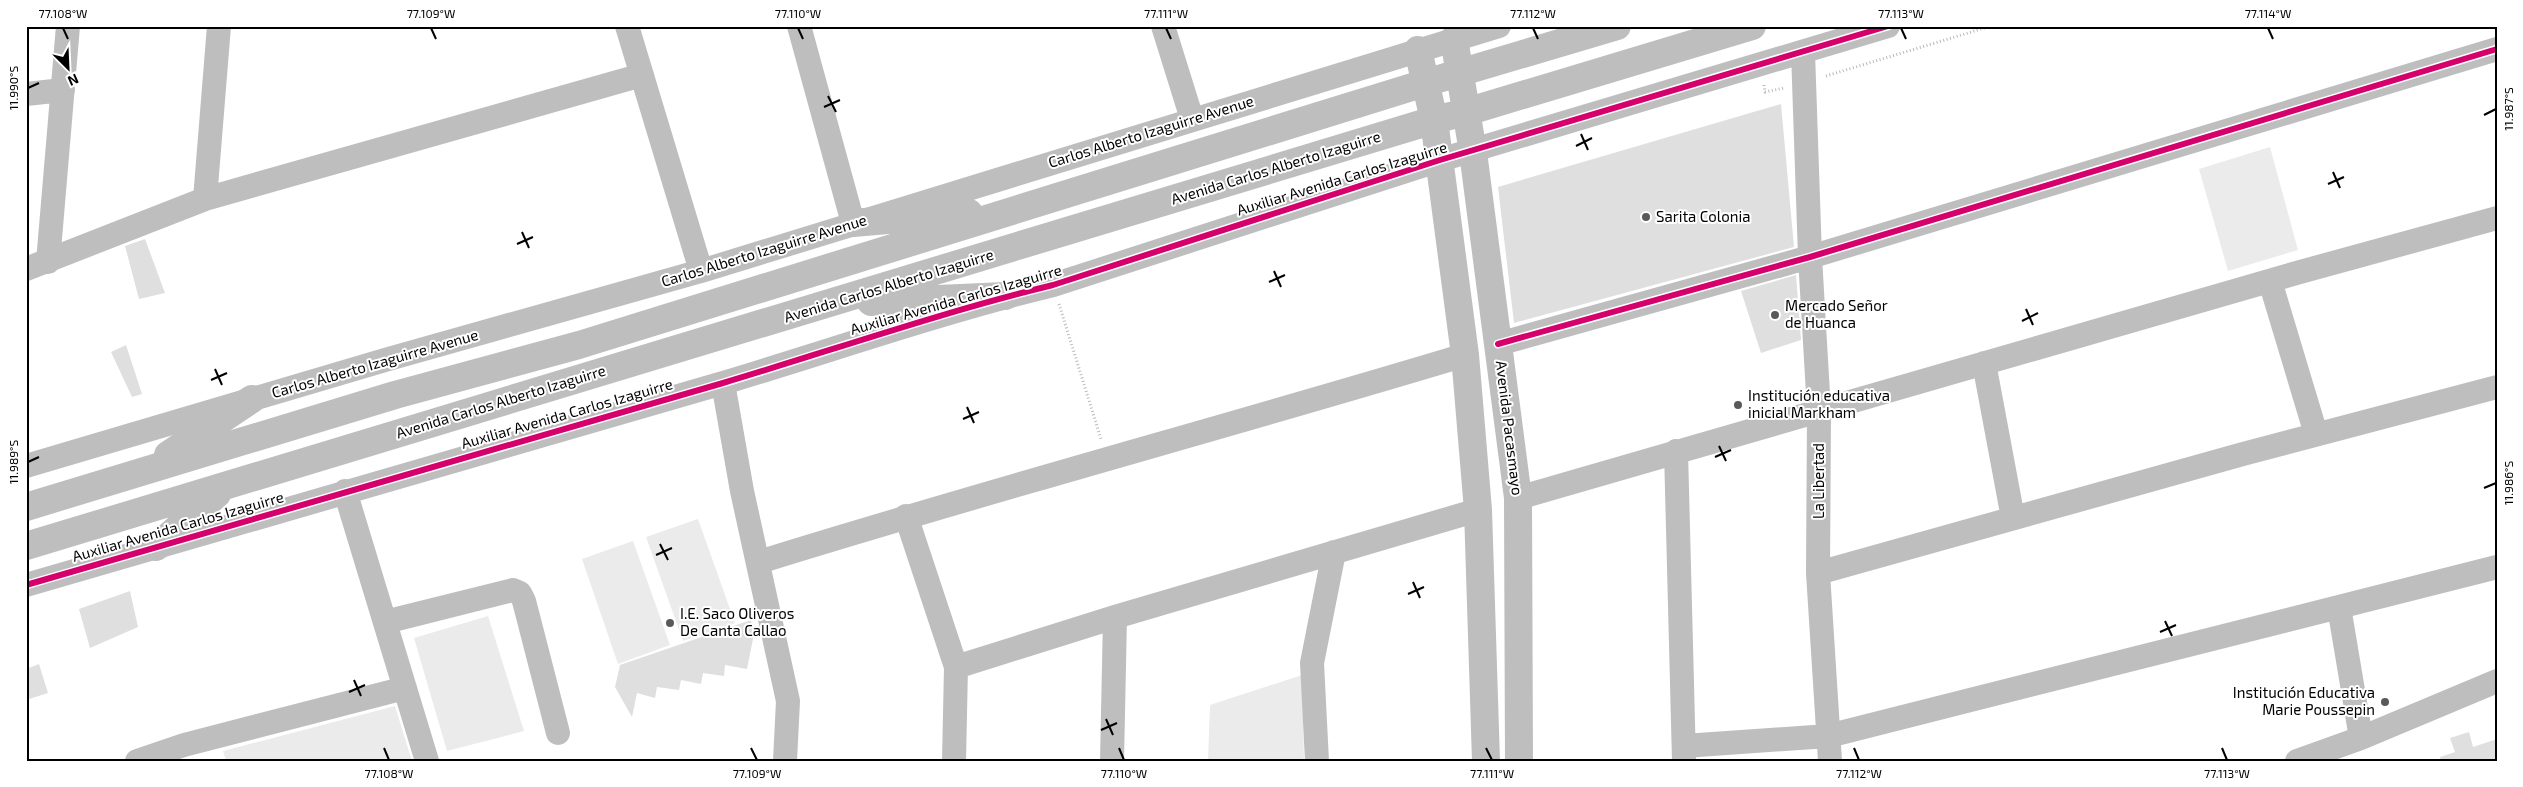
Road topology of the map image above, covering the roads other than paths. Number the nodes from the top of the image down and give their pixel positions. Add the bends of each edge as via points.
1 (68, 26) edge
2 (219, 26) edge
3 (627, 26) edge
4 (799, 26) edge
5 (1163, 26) edge
6 (1499, 26) edge
7 (1617, 26) edge
8 (1752, 26) edge
9 (1888, 26) edge
10 (1454, 39) junction
11 (1418, 50) junction
12 (2497, 50) edge
13 (1803, 52) junction
14 (1459, 74) junction
15 (642, 75) junction
16 (1425, 83) junction
17 (63, 90) junction
18 (26, 94) edge
19 (1466, 112) junction
20 (1192, 119) junction
21 (1434, 120) junction
22 (1473, 152) junction
23 (1440, 160) junction
24 (205, 199) junction
25 (1025, 208) junction
26 (2497, 218) edge
27 (853, 223) junction
28 (1810, 257) junction
29 (37, 265) edge
30 (701, 271) junction
31 (2270, 281) junction
32 (1005, 296) junction
33 (832, 304) junction
34 (1498, 344) junction
35 (579, 345) junction
36 (1464, 355) junction
37 (1984, 363) junction
38 (587, 375) junction
39 (723, 383) junction
40 (2497, 387) edge
41 (252, 399) junction
42 (1819, 411) junction
43 (2316, 434) junction
44 (1676, 451) junction
45 (26, 466) edge
46 (143, 471) junction
47 (225, 487) junction
48 (345, 491) junction
49 (1518, 498) junction
50 (26, 507) edge
51 (1478, 510) junction
52 (906, 516) junction
53 (2013, 518) junction
54 (26, 546) edge
55 (156, 546) junction
56 (1334, 552) junction
57 (759, 562) junction
58 (2497, 567) edge
59 (1818, 573) junction
60 (26, 585) edge
61 (2339, 607) junction
62 (1115, 616) junction
63 (384, 622) junction
64 (956, 667) junction
65 (2497, 682) edge
66 (405, 688) junction
67 (558, 733) dead end
68 (1828, 736) junction
69 (2362, 738) junction
70 (1684, 753) edge
71 (137, 761) edge
72 (427, 761) edge
73 (785, 761) edge
74 (954, 761) edge
75 (1112, 761) edge
76 (1317, 761) edge
77 (1486, 761) edge
78 (1519, 761) edge
79 (1830, 761) edge
80 (2297, 761) edge

1 - 17 street
2 - 24 street
3 - 15 street
4 - 27 street
5 - 20 street
6 - 10 street, Carlos Alberto Izaguirre Avenue
7 - 14 main road
8 - 19 main road, Avenida Carlos Alberto Izaguirre
9 - 13 street, Auxiliar Avenida Carlos Izaguirre
10 - 11 street, Carlos Alberto Izaguirre Avenue
10 - 14 main road, Avenida Pacasmayo
11 - 16 main road
11 - 20 street, Carlos Alberto Izaguirre Avenue
12 - 28 street
13 - 22 street, Auxiliar Avenida Carlos Izaguirre
13 - 28 street, La Libertad
14 - 16 main road
14 - 19 main road, Avenida Pacasmayo
15 - 24 street
15 - 30 street
16 - 21 main road
16 - 25 main road
17 - 18 street
17 - 29 street
19 - 21 main road, Avenida Carlos Alberto Izaguirre
19 - 22 main road, Avenida Pacasmayo
20 - 27 street, Carlos Alberto Izaguirre Avenue
21 - 23 main road
21 - 33 main road, Avenida Carlos Alberto Izaguirre
22 - 23 street, Auxiliar Avenida Carlos Izaguirre
22 - 34 main road, Avenida Pacasmayo
23 - 32 street, Auxiliar Avenida Carlos Izaguirre via 1053,285
23 - 36 main road
24 - 29 street
25 - 27 main road
25 - 35 main road
26 - 31 street
27 - 30 street, Carlos Alberto Izaguirre Avenue
28 - 34 street
28 - 42 street, La Libertad
30 - 41 street, Carlos Alberto Izaguirre Avenue
31 - 37 street
31 - 43 street
32 - 33 main road
32 - 39 street, Auxiliar Avenida Carlos Izaguirre
33 - 38 main road, Avenida Carlos Alberto Izaguirre
34 - 49 main road, Avenida Pacasmayo
35 - 38 main road
35 - 46 main road via 395,395
36 - 51 main road
36 - 52 street
37 - 42 street
37 - 53 street
38 - 47 main road, Avenida Carlos Alberto Izaguirre
39 - 48 street, Auxiliar Avenida Carlos Izaguirre
39 - 57 street via 742,491
40 - 43 street
41 - 45 street, Carlos Alberto Izaguirre Avenue
41 - 46 main road
42 - 44 street
42 - 59 street, La Libertad
43 - 53 street
44 - 49 street
44 - 70 street
46 - 50 main road
47 - 54 main road, Avenida Carlos Alberto Izaguirre
47 - 55 main road
48 - 55 street, Auxiliar Avenida Carlos Izaguirre
48 - 63 street
49 - 78 main road, Avenida Pacasmayo
51 - 56 street
51 - 77 main road
52 - 57 street
52 - 64 street
53 - 59 street
55 - 60 street, Auxiliar Avenida Carlos Izaguirre
56 - 62 street
56 - 76 street via 1312,663
57 - 73 street via 788,701
58 - 61 street
59 - 68 street, La Libertad
61 - 68 street
61 - 69 street
62 - 64 street
62 - 75 street
63 - 66 street
63 - 67 street via 513,590 520,593
64 - 74 street
65 - 69 street
66 - 71 street via 184,745
66 - 72 street
68 - 70 street
68 - 79 street, La Libertad
69 - 80 street

